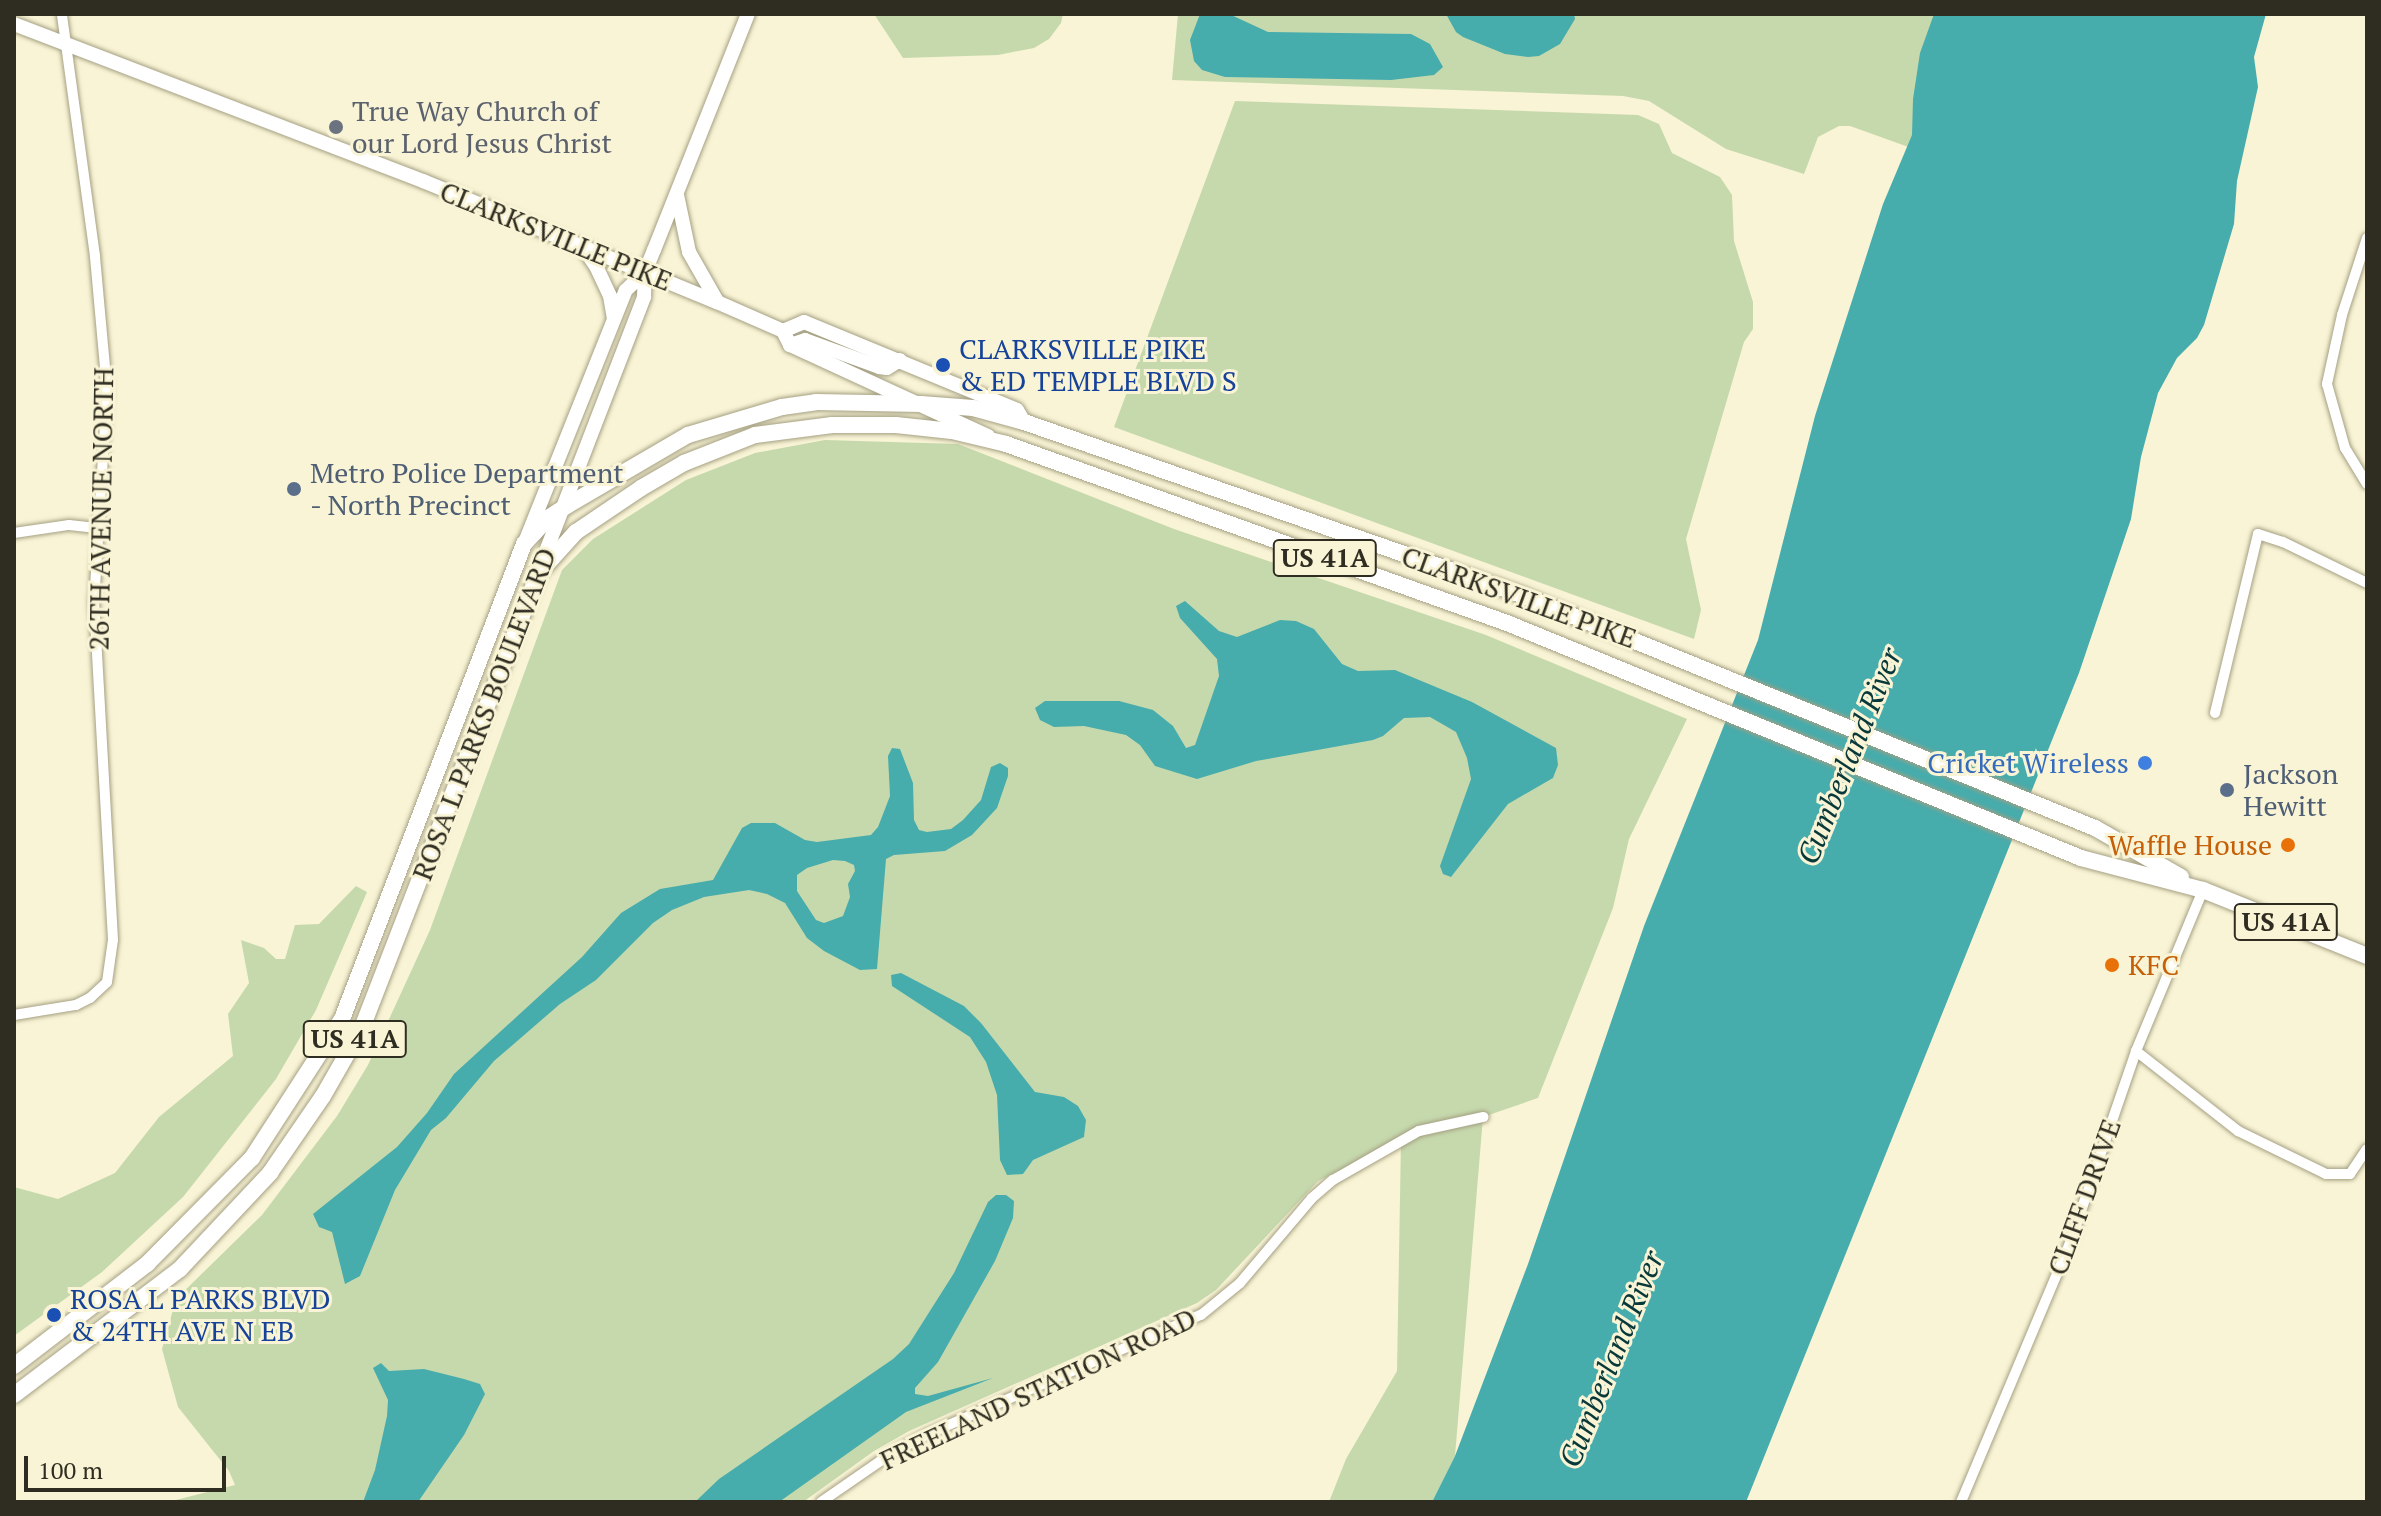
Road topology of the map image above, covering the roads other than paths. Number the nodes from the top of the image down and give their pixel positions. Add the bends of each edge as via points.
1 (62, 14) edge
2 (748, 14) edge
3 (14, 24) edge
4 (66, 41) junction
5 (677, 192) junction
6 (2367, 238) edge
7 (582, 247) junction
8 (645, 272) junction
9 (717, 302) junction
10 (614, 319) junction
11 (786, 338) junction
12 (921, 404) junction
13 (1024, 422) junction
14 (1006, 444) junction
15 (2367, 484) edge
16 (561, 510) junction
17 (97, 528) junction
18 (14, 533) edge
19 (524, 544) junction
20 (538, 574) junction
21 (2367, 583) edge
22 (2215, 713) dead end
23 (2203, 890) junction
24 (2367, 956) edge
25 (14, 1015) edge
26 (2136, 1051) junction
27 (1483, 1117) dead end
28 (2367, 1149) edge
29 (14, 1366) edge
30 (14, 1395) edge
31 (821, 1502) edge
32 (1961, 1502) edge

1 - 4 street, 26TH AVENUE NORTH
2 - 5 main road
3 - 4 main road, CLARKSVILLE PIKE
4 - 7 main road, CLARKSVILLE PIKE
4 - 17 street, 26TH AVENUE NORTH via 107,389
5 - 8 main road
5 - 9 main road via 689,252
6 - 15 street via 2327,384 2345,448
7 - 8 main road, CLARKSVILLE PIKE
7 - 10 main road via 610,296
8 - 9 main road, CLARKSVILLE PIKE
8 - 10 main road, ROSA L PARKS BOULEVARD via 626,290
8 - 16 main road, ROSA L PARKS BOULEVARD via 644,297
9 - 11 main road, CLARKSVILLE PIKE
10 - 19 main road, ROSA L PARKS BOULEVARD
11 - 12 main road, CLARKSVILLE PIKE
11 - 13 main road, CLARKSVILLE PIKE via 804,322 1017,410
12 - 13 main road, US 41A via 973,408
12 - 14 main road, CLARKSVILLE PIKE
12 - 16 main road, US 41A via 816,402 750,414 688,435
13 - 23 main road, CLARKSVILLE PIKE / US 41A via 1519,594 1653,647 2095,828
14 - 20 main road, US 41A via 896,425 832,425 755,435 684,463 641,488 576,532
14 - 23 main road, CLARKSVILLE PIKE / US 41A via 1507,623 2081,858
16 - 19 main road, US 41A
16 - 20 main road, ROSA L PARKS BOULEVARD
17 - 18 street via 69,525
17 - 25 street, 26TH AVENUE NORTH via 94,604 113,940 107,982 76,1005
19 - 29 main road, ROSA L PARKS BOULEVARD / US 41A via 342,1019 252,1158 147,1264
20 - 30 main road, ROSA L PARKS BOULEVARD / US 41A via 367,1015 323,1096 270,1173 180,1269
21 - 22 street via 2258,534
23 - 24 main road, CLARKSVILLE PIKE / US 41A
23 - 26 street, CLIFF DRIVE
26 - 28 street via 2238,1131 2326,1174 2350,1174
26 - 32 street, CLIFF DRIVE via 2070,1243
27 - 31 street, FREELAND STATION ROAD via 1419,1131 1333,1180 1240,1283 1201,1315 928,1434

